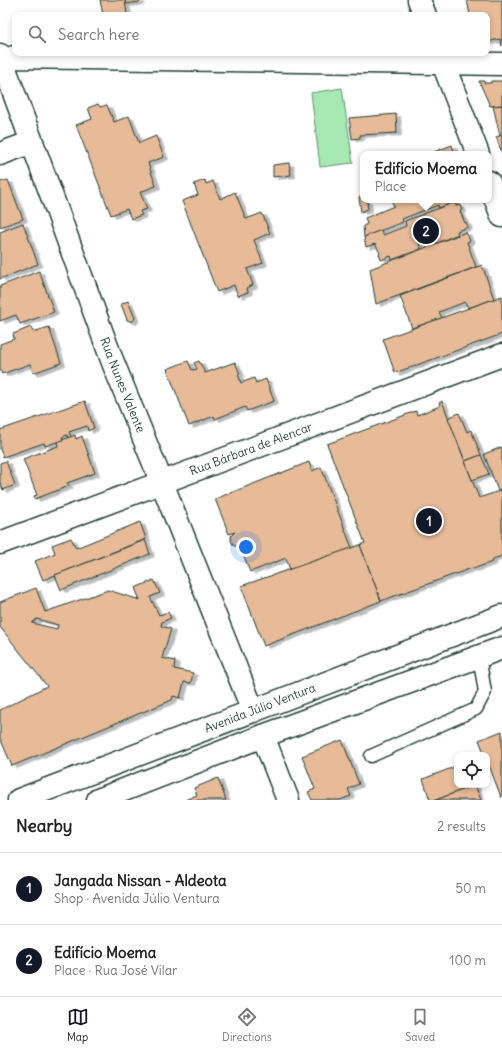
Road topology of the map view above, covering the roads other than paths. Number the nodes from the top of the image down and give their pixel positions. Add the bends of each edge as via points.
1 (419, 0) edge
2 (423, 12) edge
3 (1, 58) edge
4 (441, 58) edge
5 (502, 64) edge
6 (32, 142) junction
7 (477, 151) edge
8 (0, 154) edge
9 (492, 190) edge
10 (502, 216) edge
11 (502, 356) edge
12 (162, 483) junction
13 (0, 543) edge
14 (502, 616) edge
15 (502, 648) edge
16 (479, 656) junction
17 (253, 711) junction
18 (263, 736) junction
19 (371, 756) dead end
20 (19, 800) edge
21 (98, 800) edge
22 (288, 800) edge

1 - 2 street
3 - 4 street
3 - 6 street, Rua Nunes Valente
4 - 5 street
4 - 7 street
6 - 8 street
6 - 12 street, Rua Nunes Valente via 112,360
9 - 10 street
11 - 12 street, Rua Bárbara de Alencar
12 - 13 street, Rua Bárbara de Alencar
12 - 17 street, Rua Nunes Valente
14 - 17 street, Avenida Júlio Ventura
15 - 16 street
16 - 18 street
16 - 19 lane via 485,692 476,709
17 - 20 street, Avenida Júlio Ventura
18 - 21 street
18 - 22 street

